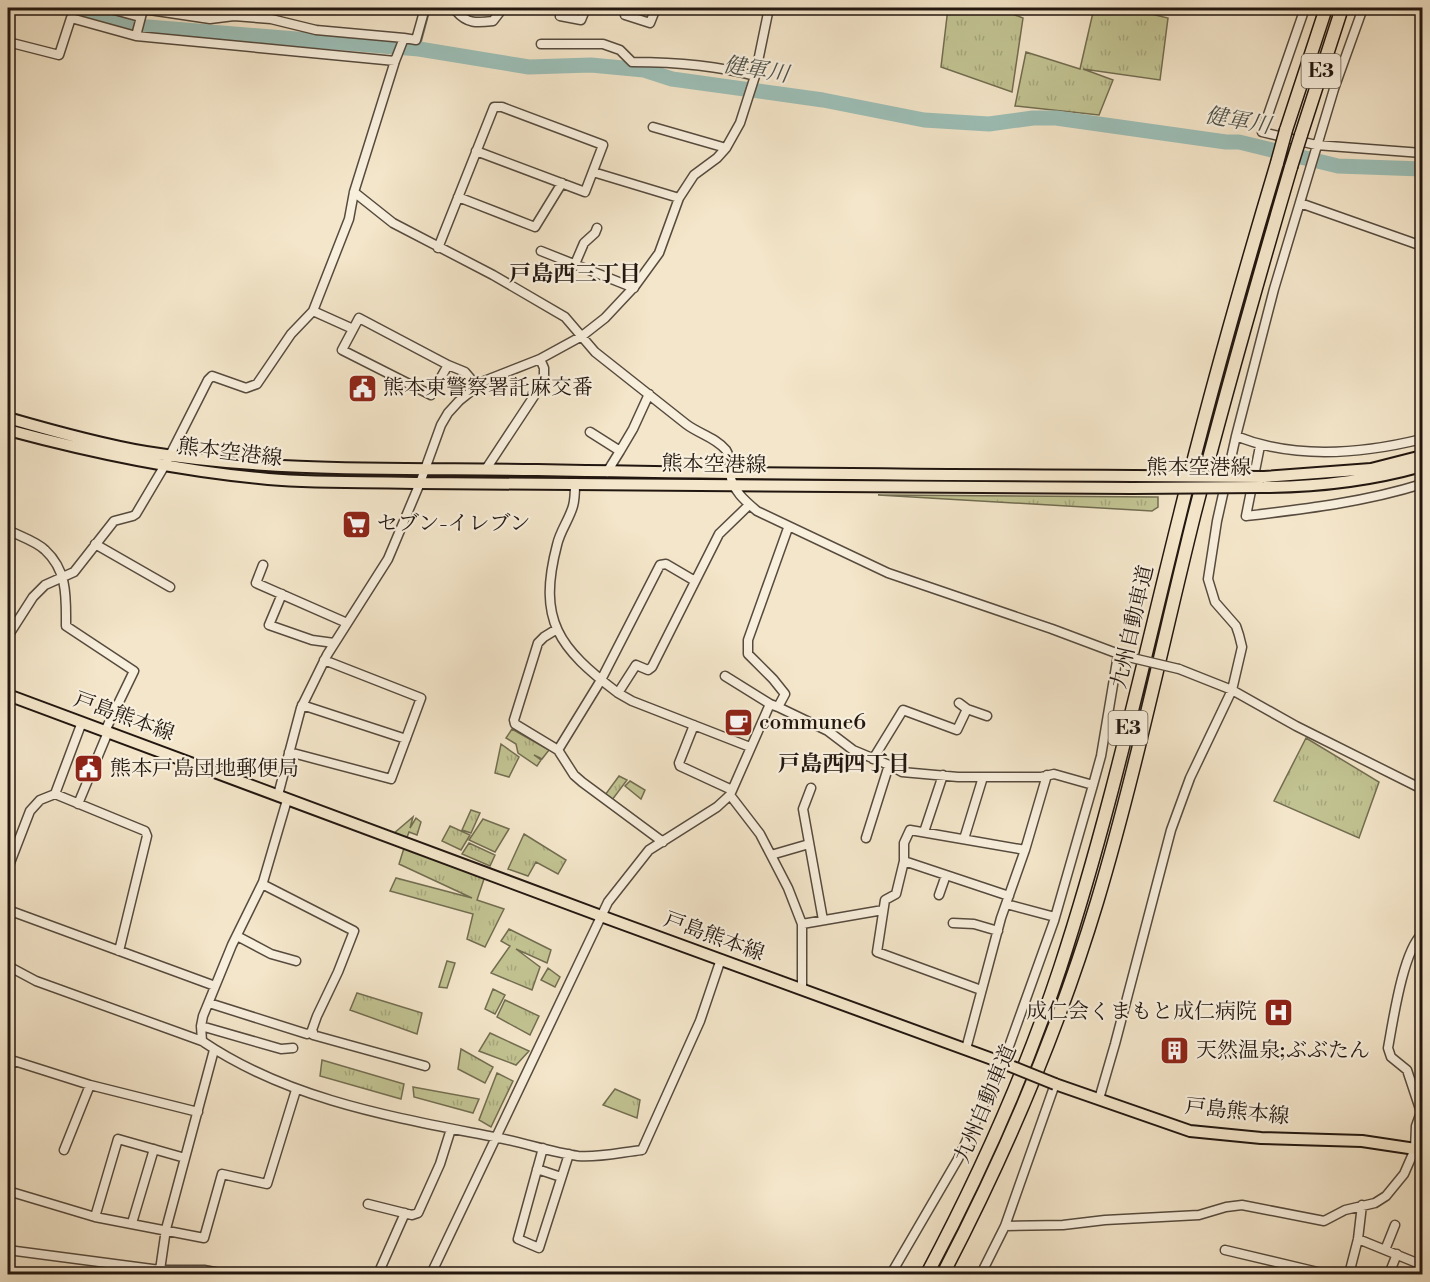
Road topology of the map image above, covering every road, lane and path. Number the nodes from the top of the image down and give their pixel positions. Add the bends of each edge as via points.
1 (107, 8) edge
2 (425, 8) edge
3 (457, 8) edge
4 (503, 8) edge
5 (562, 8) edge
6 (585, 8) edge
7 (627, 8) edge
8 (656, 8) edge
9 (769, 8) edge
10 (1305, 8) edge
11 (1326, 8) edge
12 (1342, 8) edge
13 (1363, 8) edge
14 (142, 11) edge
15 (136, 36) junction
16 (404, 38) junction
17 (8, 42) edge
18 (541, 44) dead end
19 (395, 61) junction
20 (755, 76) junction
21 (653, 127) dead end
22 (1316, 145) junction
23 (726, 148) junction
24 (476, 151) junction
25 (1422, 153) edge
26 (593, 172) junction
27 (562, 183) junction
28 (354, 192) junction
29 (458, 197) junction
30 (680, 198) junction
31 (1300, 203) junction
32 (597, 228) dead end
33 (1422, 246) edge
34 (438, 248) junction
35 (541, 251) dead end
36 (575, 264) junction
37 (634, 288) junction
38 (313, 311) junction
39 (353, 329) junction
40 (582, 336) junction
41 (540, 359) junction
42 (448, 365) junction
43 (477, 386) junction
44 (649, 394) junction
45 (8, 418) edge
46 (8, 430) edge
47 (590, 432) dead end
48 (1236, 436) junction
49 (1422, 439) edge
50 (1260, 446) junction
51 (620, 451) junction
52 (1422, 456) edge
53 (167, 460) junction
54 (1422, 466) edge
55 (486, 469) junction
56 (424, 470) junction
57 (607, 472) junction
58 (732, 479) junction
59 (1263, 482) junction
60 (420, 483) junction
61 (575, 483) junction
62 (1422, 484) edge
63 (749, 505) junction
64 (788, 528) junction
65 (8, 530) edge
66 (95, 544) junction
67 (263, 565) dead end
68 (63, 577) junction
69 (695, 581) junction
70 (170, 587) dead end
71 (282, 594) junction
72 (347, 623) junction
73 (557, 629) junction
74 (8, 636) edge
75 (334, 643) junction
76 (1121, 655) junction
77 (324, 660) junction
78 (725, 676) dead end
79 (601, 680) junction
80 (1232, 690) junction
81 (618, 693) junction
82 (8, 694) edge
83 (303, 705) junction
84 (774, 706) junction
85 (987, 716) dead end
86 (82, 723) junction
87 (694, 725) junction
88 (106, 731) junction
89 (406, 739) junction
90 (750, 747) junction
91 (558, 750) junction
92 (289, 752) junction
93 (873, 759) junction
94 (889, 765) junction
95 (943, 775) junction
96 (1047, 775) junction
97 (983, 777) junction
98 (1093, 785) junction
99 (811, 788) dead end
100 (1422, 789) edge
101 (731, 792) junction
102 (54, 794) junction
103 (282, 798) junction
104 (78, 804) junction
105 (924, 832) junction
106 (866, 838) dead end
107 (964, 839) junction
108 (663, 842) junction
109 (808, 844) junction
110 (1025, 850) junction
111 (771, 855) junction
112 (904, 861) junction
113 (8, 868) edge
114 (946, 875) junction
115 (262, 884) junction
116 (939, 895) dead end
117 (1008, 900) junction
118 (8, 910) edge
119 (883, 910) junction
120 (601, 916) junction
121 (1055, 917) junction
122 (823, 920) junction
123 (953, 923) dead end
124 (802, 924) junction
125 (998, 931) junction
126 (1422, 934) edge
127 (237, 936) junction
128 (119, 951) junction
129 (721, 959) junction
130 (296, 961) dead end
131 (8, 966) edge
132 (215, 986) junction
133 (802, 989) junction
134 (981, 990) junction
135 (208, 1003) junction
136 (201, 1026) junction
137 (312, 1032) junction
138 (202, 1041) junction
139 (293, 1048) dead end
140 (966, 1049) junction
141 (214, 1050) junction
142 (10, 1059) edge
143 (1003, 1063) junction
144 (425, 1066) dead end
145 (8, 1072) edge
146 (1055, 1084) junction
147 (90, 1085) junction
148 (296, 1090) junction
149 (1099, 1099) junction
150 (198, 1112) junction
151 (1421, 1114) edge
152 (451, 1129) junction
153 (496, 1137) junction
154 (543, 1148) junction
155 (154, 1149) junction
156 (64, 1150) dead end
157 (1419, 1150) edge
158 (568, 1154) junction
159 (185, 1158) junction
160 (537, 1169) junction
161 (561, 1177) junction
162 (8, 1191) edge
163 (368, 1204) dead end
164 (1362, 1205) junction
165 (405, 1213) junction
166 (95, 1217) junction
167 (132, 1223) junction
168 (1395, 1225) dead end
169 (1005, 1226) junction
170 (166, 1229) junction
171 (1358, 1239) junction
172 (8, 1250) edge
173 (1225, 1250) dead end
174 (1385, 1250) junction
175 (1397, 1254) junction
176 (1422, 1265) edge
177 (160, 1270) junction
178 (225, 1275) edge
179 (378, 1275) edge
180 (431, 1275) edge
181 (891, 1275) edge
182 (927, 1275) edge
183 (943, 1275) edge
184 (981, 1275) edge
185 (1326, 1275) edge
186 (1349, 1275) edge
187 (1389, 1275) edge

1 - 14 street
2 - 16 street via 416,40
3 - 4 street via 463,19 480,23 493,21
5 - 6 street via 560,16 581,20
7 - 8 street via 625,15 650,23
9 - 20 street
10 - 22 street via 1262,132
11 - 182 highway, 九州自動車道 / E3, bridge via 1222,351 1112,797 1079,909 1010,1099
12 - 183 highway, 九州自動車道 / E3, bridge via 1236,355 1125,802 1096,903 1073,975 1014,1127
13 - 22 street
14 - 15 street
14 - 16 street via 210,19 272,19 316,30
15 - 17 street via 70,18 59,55
15 - 19 street
16 - 19 street
18 - 20 street via 603,44 620,50 632,62 730,69
19 - 28 street
20 - 23 street via 740,123
21 - 23 street
22 - 25 street
22 - 31 street
23 - 30 street via 694,175
24 - 26 street via 494,107 502,107 603,145
24 - 27 street
24 - 29 street
26 - 27 street via 585,192
26 - 30 street
27 - 29 street via 535,227
28 - 34 street via 393,223
28 - 38 street via 349,219
29 - 34 street
30 - 37 street via 659,253
31 - 33 street
31 - 48 street
32 - 36 street via 584,243
34 - 40 street via 494,275 565,317
35 - 36 street
36 - 37 street
37 - 40 street
38 - 39 street
38 - 53 street via 291,334 257,384 246,388 212,376 208,380
39 - 42 street via 359,318
39 - 42 street via 342,350 431,395
40 - 41 street
40 - 44 street via 595,352
41 - 43 street
41 - 55 street via 544,381
42 - 43 street via 465,372
43 - 56 street via 448,413
44 - 51 street
44 - 58 street via 727,452
45 - 53 main road, 熊本空港線
46 - 53 main road, 熊本空港線 via 91,451
47 - 51 street
48 - 50 street
48 - 80 street via 1208,579 1215,602 1236,626 1242,647
49 - 50 street via 1354,452
50 - 62 street via 1246,516 1322,507
51 - 57 street
52 - 59 main road, 熊本空港線 via 1371,469
53 - 56 main road, 熊本空港線
53 - 60 main road, 熊本空港線 via 259,478
53 - 66 street via 136,514 114,521
54 - 59 main road, 熊本空港線 via 1335,485 1307,487
55 - 56 main road, 熊本空港線
55 - 57 main road, 熊本空港線
56 - 60 street
57 - 58 main road, 熊本空港線
58 - 59 main road, 熊本空港線, bridge via 1134,476
58 - 59 main road, 熊本空港線, bridge via 1132,488
58 - 61 main road, 熊本空港線
58 - 63 street
60 - 61 main road, 熊本空港線
60 - 72 street via 388,559
61 - 73 street via 573,507 558,541 550,578 550,607
63 - 64 street
63 - 69 street via 722,530
64 - 76 street via 888,573
64 - 84 street via 748,640 748,654 785,694
65 - 68 street via 45,550
66 - 68 street via 74,572
66 - 70 street
67 - 71 street via 256,583
68 - 74 street via 45,585 33,597
68 - 88 street via 66,626 134,671
69 - 79 street via 666,564 660,565
69 - 81 street via 652,667 648,670 636,665
71 - 72 street
71 - 75 street via 268,625
72 - 75 street
73 - 79 street
73 - 91 street via 538,643 514,720 518,727
75 - 77 street
76 - 80 street, bridge via 1179,669
76 - 98 street
77 - 83 street
77 - 89 street via 421,698
78 - 84 street
79 - 81 street
79 - 91 street
80 - 100 street
80 - 149 street via 1190,778 1171,830
81 - 87 street
82 - 86 main road, 戸島熊本線
83 - 89 street
83 - 92 street
84 - 90 street
84 - 93 street via 828,731
85 - 93 street via 963,706 957,730 903,710
86 - 88 main road, 戸島熊本線
86 - 102 street
87 - 90 street
87 - 101 street via 680,766
88 - 103 main road, 戸島熊本線
88 - 104 street
89 - 92 street via 391,779
90 - 101 street
91 - 108 street via 574,775
92 - 103 street
93 - 94 street
94 - 95 street via 902,772
94 - 106 street
95 - 97 street
95 - 105 street
96 - 97 street
96 - 98 street
96 - 110 street
97 - 107 street
98 - 121 street
99 - 109 street via 803,809
101 - 108 street via 717,807
101 - 111 street
102 - 104 street
102 - 113 street via 40,800 30,811
103 - 115 street
103 - 120 main road, 戸島熊本線
104 - 128 street via 145,831 147,836
105 - 107 street
105 - 112 street via 910,830 904,843
107 - 110 street
108 - 120 street via 649,850
109 - 111 street
109 - 122 street
110 - 117 street
111 - 124 street
112 - 114 street
112 - 119 street via 896,894 885,900
114 - 116 street
114 - 117 street
115 - 127 street
115 - 137 street via 354,931
117 - 121 street
117 - 125 street
118 - 128 street
119 - 122 street
119 - 134 street via 877,952
120 - 129 main road, 戸島熊本線
120 - 153 street
121 - 143 street
122 - 124 street
123 - 125 street
124 - 133 street
125 - 134 street
126 - 151 street via 1409,959 1388,1048 1391,1057 1407,1070
127 - 130 street via 271,954
127 - 132 street
128 - 132 street
129 - 133 main road, 戸島熊本線
129 - 158 street via 700,1021 642,1150
131 - 138 street via 36,981
132 - 135 street
133 - 140 main road, 戸島熊本線
134 - 140 street
135 - 136 street
135 - 137 street via 307,1034
136 - 138 street
136 - 139 street via 281,1049
137 - 144 street
138 - 141 street
140 - 143 main road, 戸島熊本線
141 - 148 street
141 - 150 street
142 - 145 street
142 - 147 street
143 - 146 main road, 戸島熊本線, bridge
143 - 181 street via 958,1159
146 - 149 main road, 戸島熊本線
146 - 169 street
147 - 150 street
147 - 156 street
148 - 152 street via 397,1119
148 - 170 street via 267,1185 222,1174 204,1238
149 - 157 main road, 戸島熊本線 via 1205,1133 1362,1141
150 - 159 street
151 - 157 street via 1416,1126
152 - 153 street
152 - 165 street via 418,1213
153 - 154 street
153 - 180 street
154 - 158 street
154 - 160 street
155 - 159 street
155 - 166 street via 118,1139
155 - 167 street
157 - 164 street via 1386,1196
158 - 161 street
159 - 170 street
160 - 161 street
160 - 161 street via 518,1239 539,1248
162 - 166 street
163 - 165 street
164 - 169 street via 1324,1221 1242,1205 1199,1215
164 - 171 street
165 - 179 street
166 - 167 street
167 - 170 street
168 - 174 street
169 - 184 street
170 - 177 street
171 - 174 street
171 - 186 street
172 - 177 street
173 - 185 street
174 - 175 street
175 - 176 street
175 - 187 street
177 - 178 street via 204,1270

